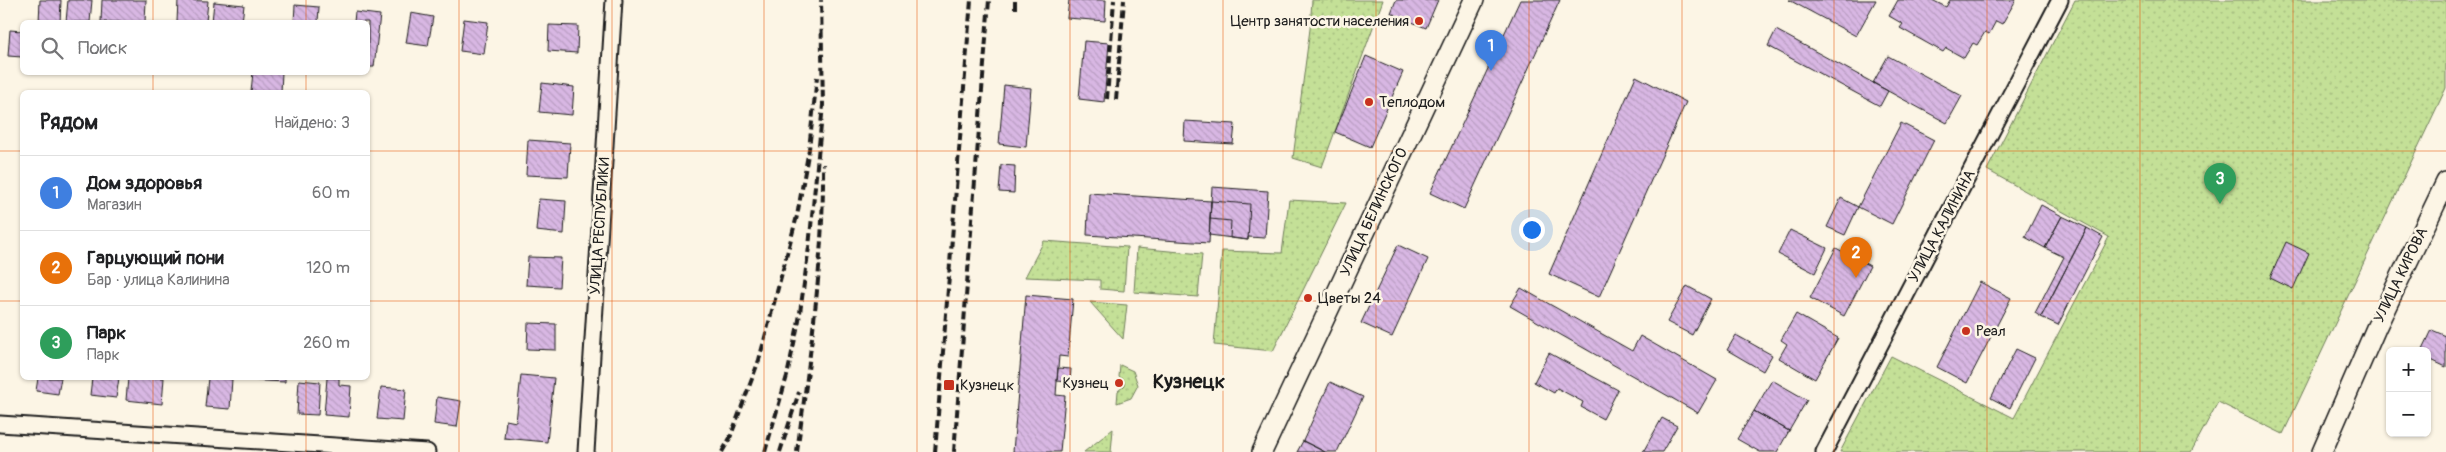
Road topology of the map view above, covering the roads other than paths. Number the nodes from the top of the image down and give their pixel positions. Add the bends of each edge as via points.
1 (609, 0) edge
2 (1474, 0) edge
3 (2060, 0) edge
4 (2446, 182) edge
5 (0, 424) edge
6 (427, 452) edge
7 (586, 452) edge
8 (1262, 452) edge
9 (1824, 452) edge
10 (2322, 452) edge

1 - 7 street, УЛИЦА РЕСПУБЛИКИ
2 - 8 street, УЛИЦА БЕЛИНСКОГО
3 - 9 street, УЛИЦА КАЛИНИНА
4 - 10 street, УЛИЦА КИРОВА via 2376,328
5 - 6 street

